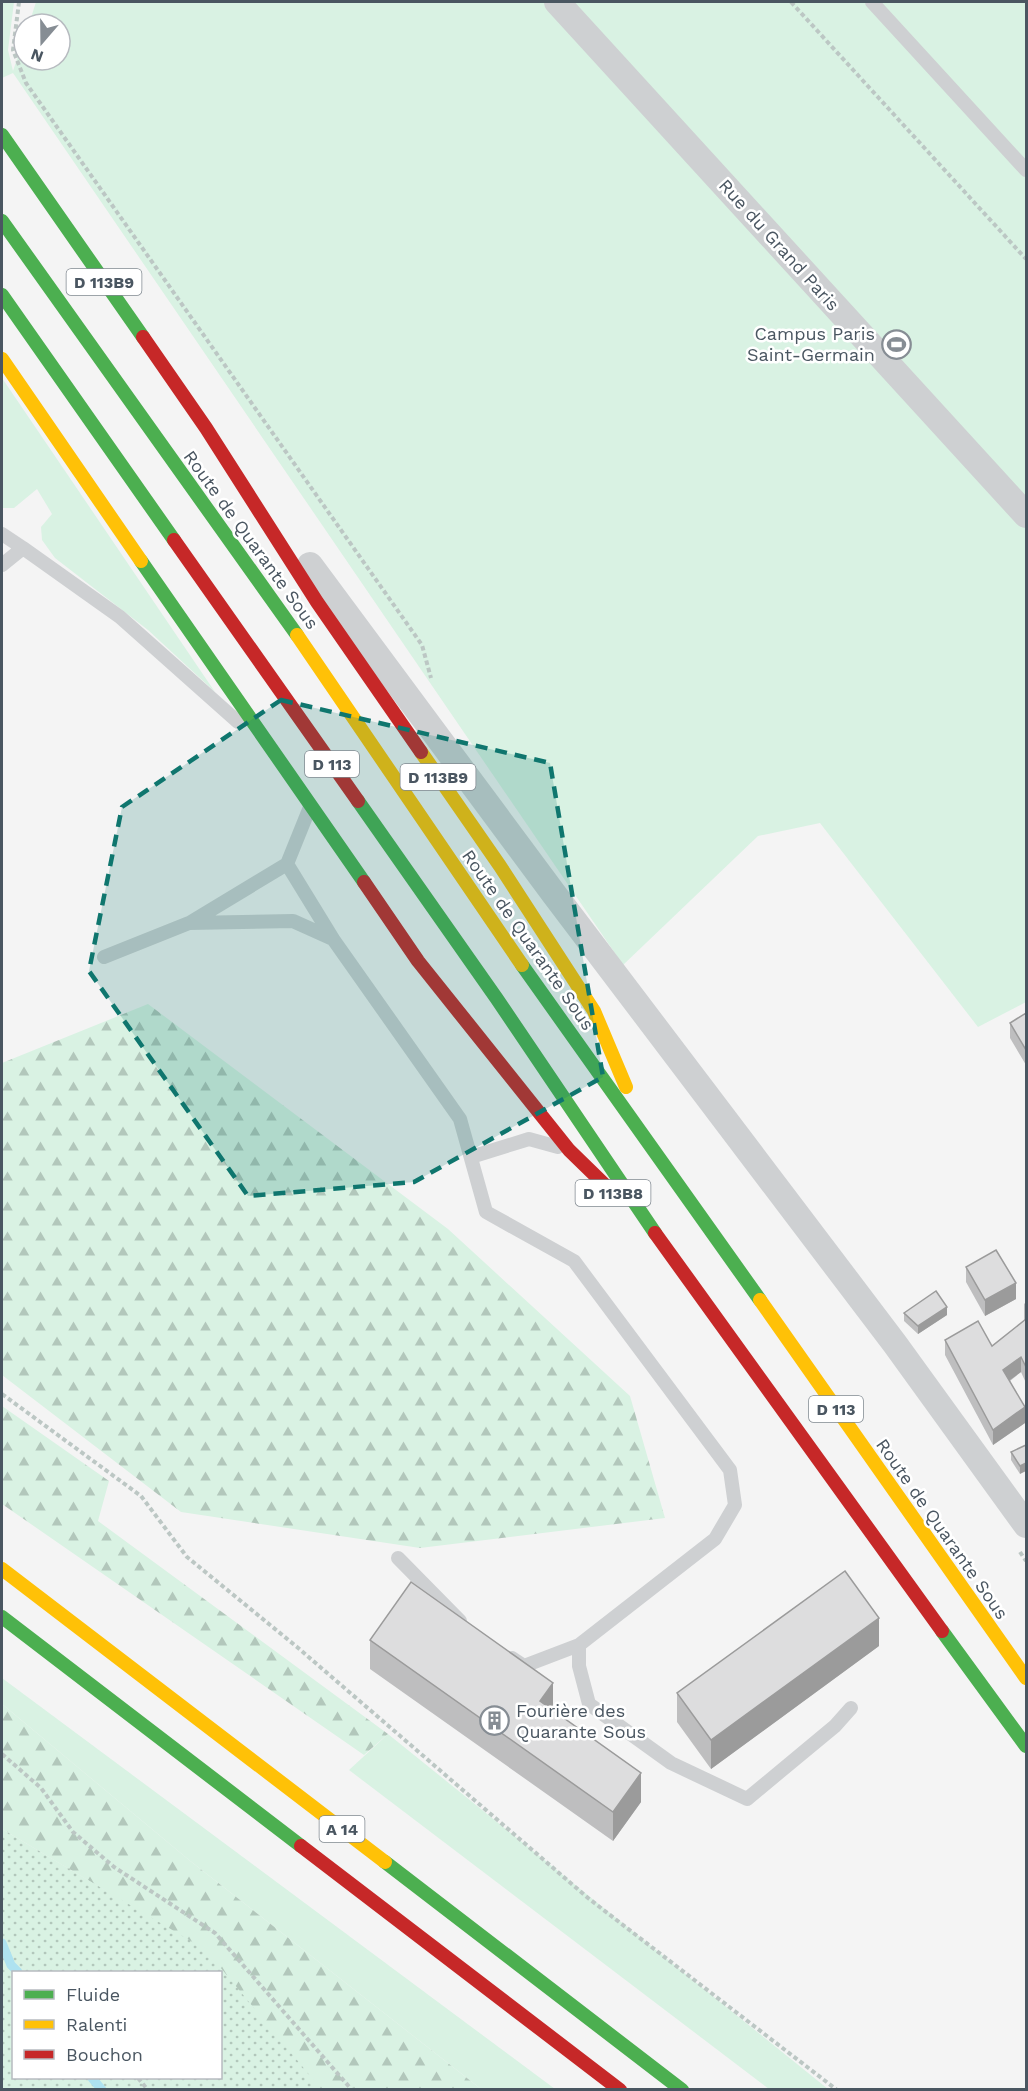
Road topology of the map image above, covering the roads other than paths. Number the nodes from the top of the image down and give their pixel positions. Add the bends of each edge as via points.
1 (557, 2) edge
2 (872, 2) edge
3 (2, 135) edge
4 (1026, 170) edge
5 (2, 221) edge
6 (2, 295) edge
7 (2, 358) edge
8 (206, 428) junction
9 (1026, 515) edge
10 (2, 534) edge
11 (22, 548) junction
12 (2, 565) edge
13 (276, 755) junction
14 (310, 805) junction
15 (288, 864) junction
16 (189, 923) junction
17 (333, 939) junction
18 (104, 957) dead end
19 (647, 1139) junction
20 (569, 1150) junction
21 (471, 1157) junction
22 (657, 1236) junction
23 (1026, 1525) edge
24 (398, 1558) dead end
25 (2, 1569) edge
26 (2, 1617) edge
27 (471, 1629) edge
28 (579, 1646) junction
29 (497, 1647) edge
30 (1026, 1678) edge
31 (851, 1708) dead end
32 (1026, 1746) edge
33 (620, 2090) edge
34 (682, 2090) edge

1 - 9 street, Rue du Grand Paris
2 - 4 lane
3 - 8 main road, D 113B9
5 - 19 main road, Route de Quarante Sous / D 113 via 331,682 524,968
6 - 22 main road, D 113 via 497,999
7 - 13 main road, D 113B8
8 - 19 main road, D 113B9 via 317,602 500,866 594,1011
8 - 23 street via 895,1344
10 - 11 lane
11 - 12 lane
11 - 13 lane via 120,618
13 - 14 main road, D 113B8
14 - 15 lane
14 - 20 main road, D 113B8 via 418,961
15 - 16 lane
15 - 17 lane
16 - 17 lane via 293,921
16 - 18 lane
17 - 21 lane via 460,1119
19 - 30 main road, Route de Quarante Sous / D 113
20 - 21 lane via 529,1139
20 - 22 main road, D 113B8
21 - 28 lane via 486,1212 573,1261 730,1470 735,1505 715,1539
22 - 32 main road, D 113
24 - 27 lane
25 - 34 main road, A 14
26 - 33 main road, A 14
28 - 29 lane via 524,1666
28 - 31 lane via 579,1666 589,1704 671,1763 747,1799

